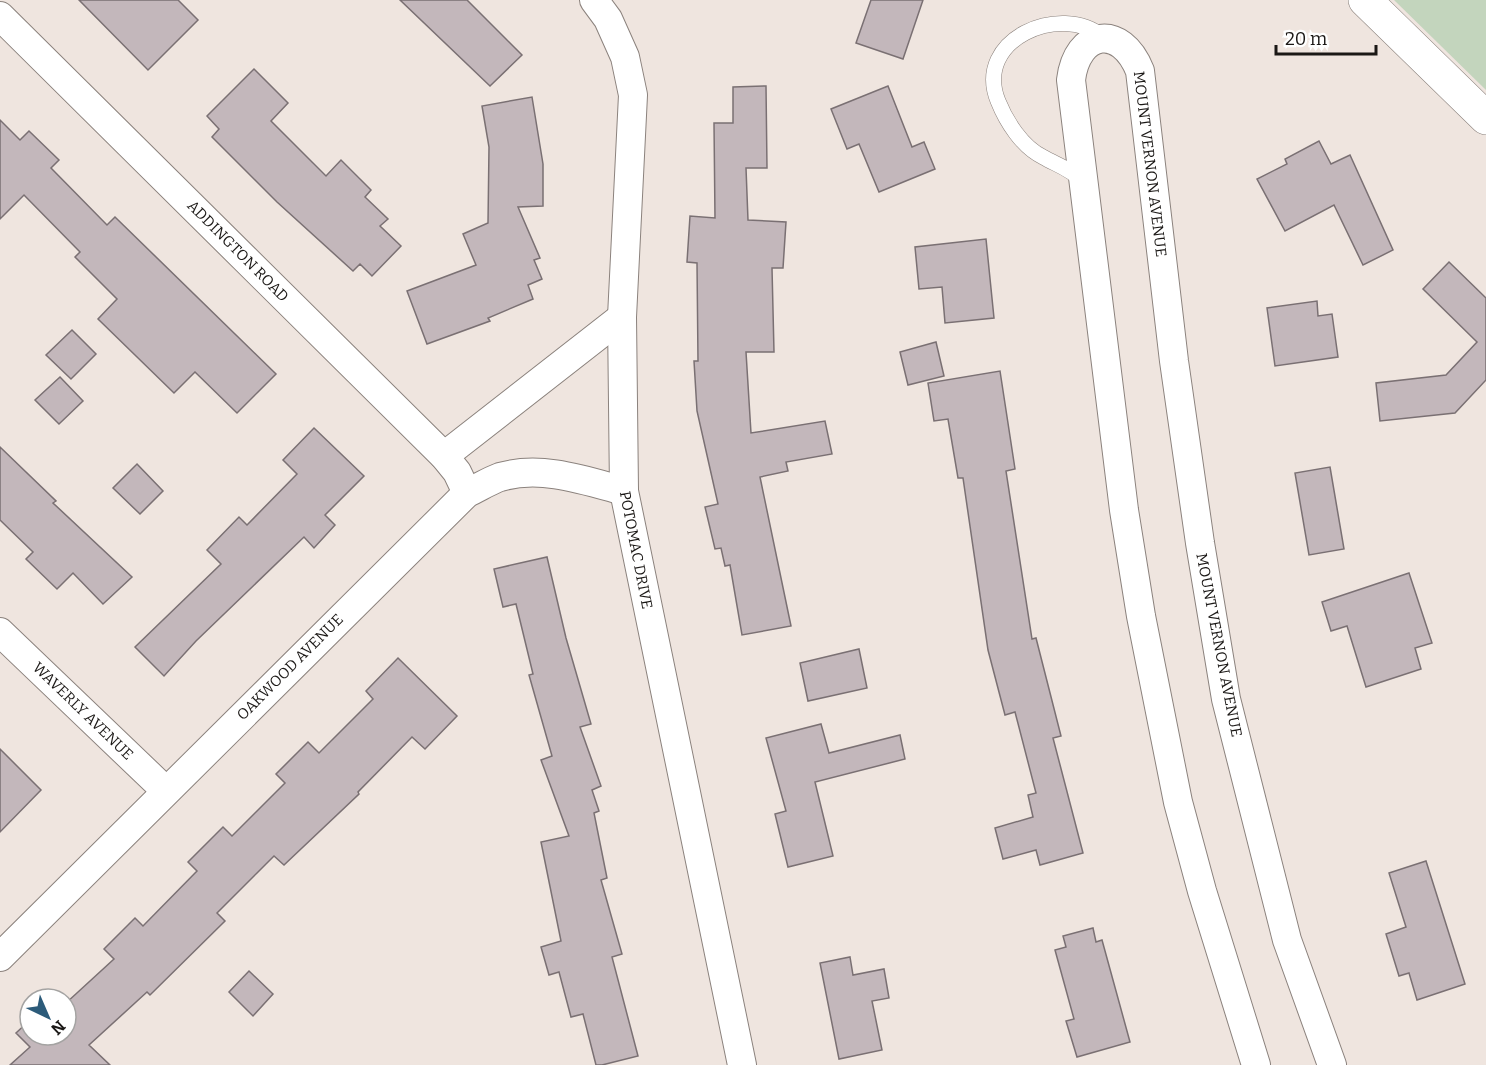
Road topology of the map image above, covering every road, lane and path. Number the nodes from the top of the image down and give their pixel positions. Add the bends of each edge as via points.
1 (594, 0) edge
2 (1365, 0) edge
3 (0, 16) edge
4 (1103, 38) junction
5 (1486, 118) edge
6 (1084, 183) junction
7 (622, 317) junction
8 (444, 456) junction
9 (624, 491) junction
10 (467, 493) junction
11 (0, 632) edge
12 (166, 791) junction
13 (0, 957) edge
14 (742, 1065) edge
15 (1256, 1065) edge
16 (1332, 1065) edge

1 - 7 street, POTOMAC DRIVE via 618,39 633,95
2 - 5 street
3 - 8 street, ADDINGTON ROAD
4 - 6 street via 1090,42 1073,64 1071,81
4 - 6 lane via 1091,28 1073,22 1053,23 1013,39 1001,51 996,64 997,98 1013,129 1040,156 1068,169
4 - 16 street, MOUNT VERNON AVENUE via 1125,46 1140,71 1174,361 1226,699 1287,940
6 - 15 street via 1124,510 1141,616 1178,802
7 - 8 street
7 - 9 street, POTOMAC DRIVE
8 - 10 street, ADDINGTON ROAD via 457,471
9 - 10 street, OAKWOOD AVENUE via 574,477 539,473 501,477
9 - 14 street, POTOMAC DRIVE
10 - 12 street, OAKWOOD AVENUE
11 - 12 street, WAVERLY AVENUE
12 - 13 street, OAKWOOD AVENUE

